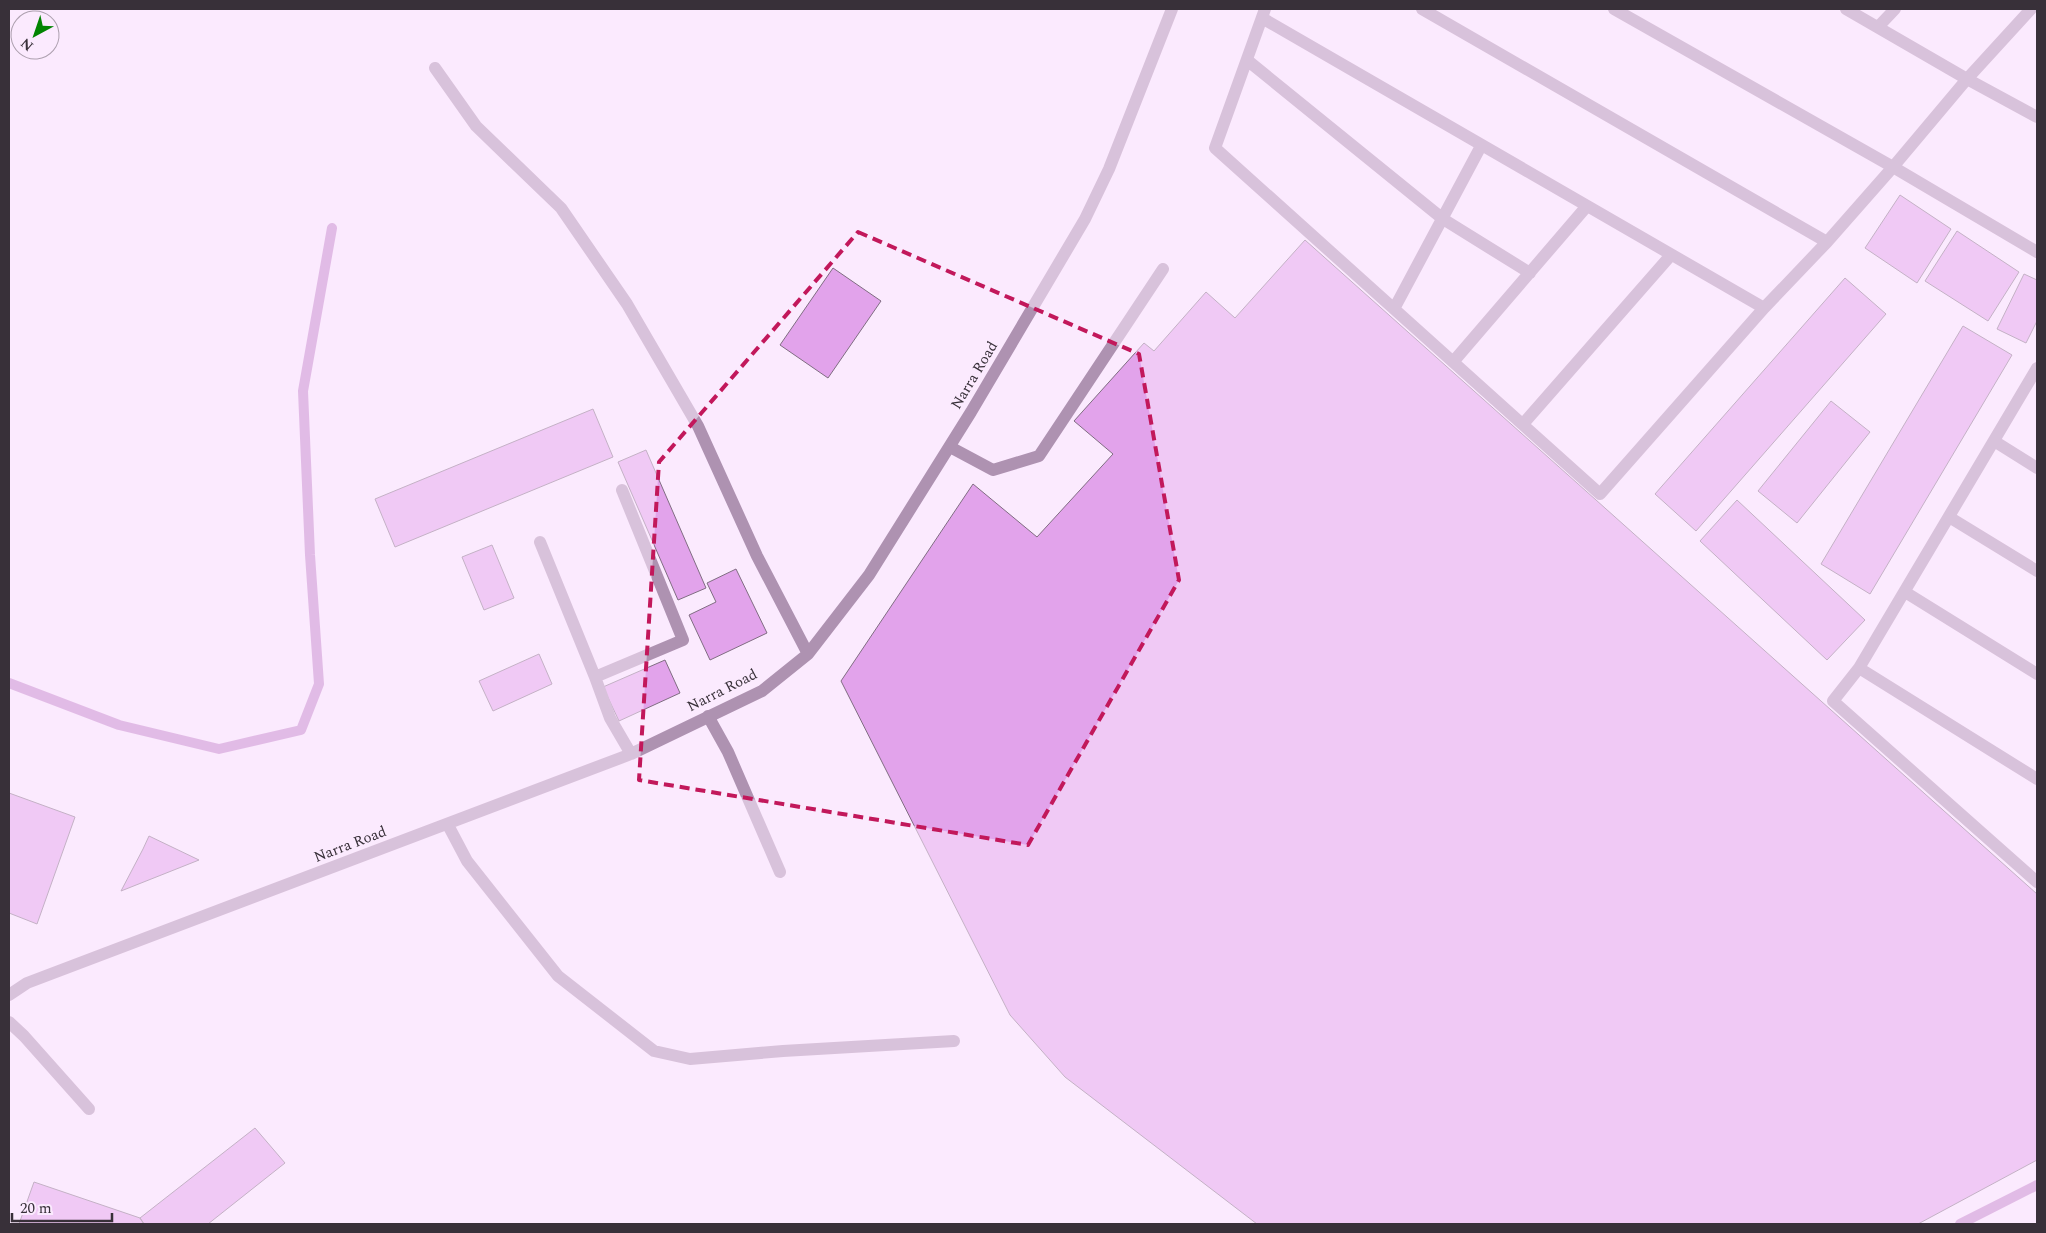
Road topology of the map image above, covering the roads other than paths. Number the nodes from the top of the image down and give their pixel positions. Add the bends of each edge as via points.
1 (1172, 9) edge
2 (1422, 9) edge
3 (1614, 9) edge
4 (1846, 9) edge
5 (1895, 9) edge
6 (2031, 9) edge
7 (1263, 13) edge
8 (1878, 27) junction
9 (1247, 60) junction
10 (435, 68) dead end
11 (1967, 79) junction
12 (2037, 117) edge
13 (1481, 146) junction
14 (1893, 167) junction
15 (1587, 206) junction
16 (1443, 219) junction
17 (1827, 242) junction
18 (2037, 252) edge
19 (1671, 255) junction
20 (1163, 269) dead end
21 (1530, 273) junction
22 (1764, 308) junction
23 (1394, 309) junction
24 (1453, 362) junction
25 (2037, 368) edge
26 (1523, 424) junction
27 (1994, 441) junction
28 (950, 447) junction
29 (2037, 468) edge
30 (622, 490) dead end
31 (1949, 516) junction
32 (540, 542) dead end
33 (2037, 571) edge
34 (1905, 592) junction
35 (808, 654) junction
36 (1859, 668) junction
37 (2037, 674) edge
38 (595, 678) junction
39 (708, 716) junction
40 (631, 754) junction
41 (2037, 779) edge
42 (448, 825) junction
43 (780, 872) dead end
44 (2037, 882) edge
45 (9, 995) edge
46 (9, 1022) edge
47 (954, 1041) dead end
48 (90, 1109) dead end

1 - 28 street, Narra Road via 1109,169 1085,219
2 - 17 street
3 - 14 street
4 - 8 street
5 - 8 street
6 - 11 street
7 - 9 street
7 - 13 street
8 - 11 street
9 - 16 street
9 - 23 street via 1215,148
10 - 35 street via 476,126 562,208 627,304 698,426 757,556
11 - 12 street
11 - 14 street
13 - 15 street
13 - 16 street
14 - 17 street
14 - 18 street
15 - 19 street
15 - 21 street
16 - 21 street
16 - 23 street
17 - 22 street
19 - 22 street
19 - 26 street
20 - 28 street via 1039,456 993,470
21 - 24 street
22 - 26 street via 1600,494
23 - 24 street
24 - 26 street
25 - 27 street
27 - 29 street
27 - 31 street
28 - 35 street, Narra Road via 869,575
30 - 38 street via 683,640
31 - 33 street
31 - 34 street
32 - 38 street
34 - 36 street
34 - 37 street
35 - 39 street, Narra Road via 762,691
36 - 41 street
36 - 44 street via 1833,701
38 - 40 street via 610,718
39 - 40 street, Narra Road
39 - 43 street via 728,752
40 - 42 street, Narra Road
42 - 45 street, Narra Road via 27,983
42 - 47 street via 466,861 558,976 654,1051 690,1060
46 - 48 street

